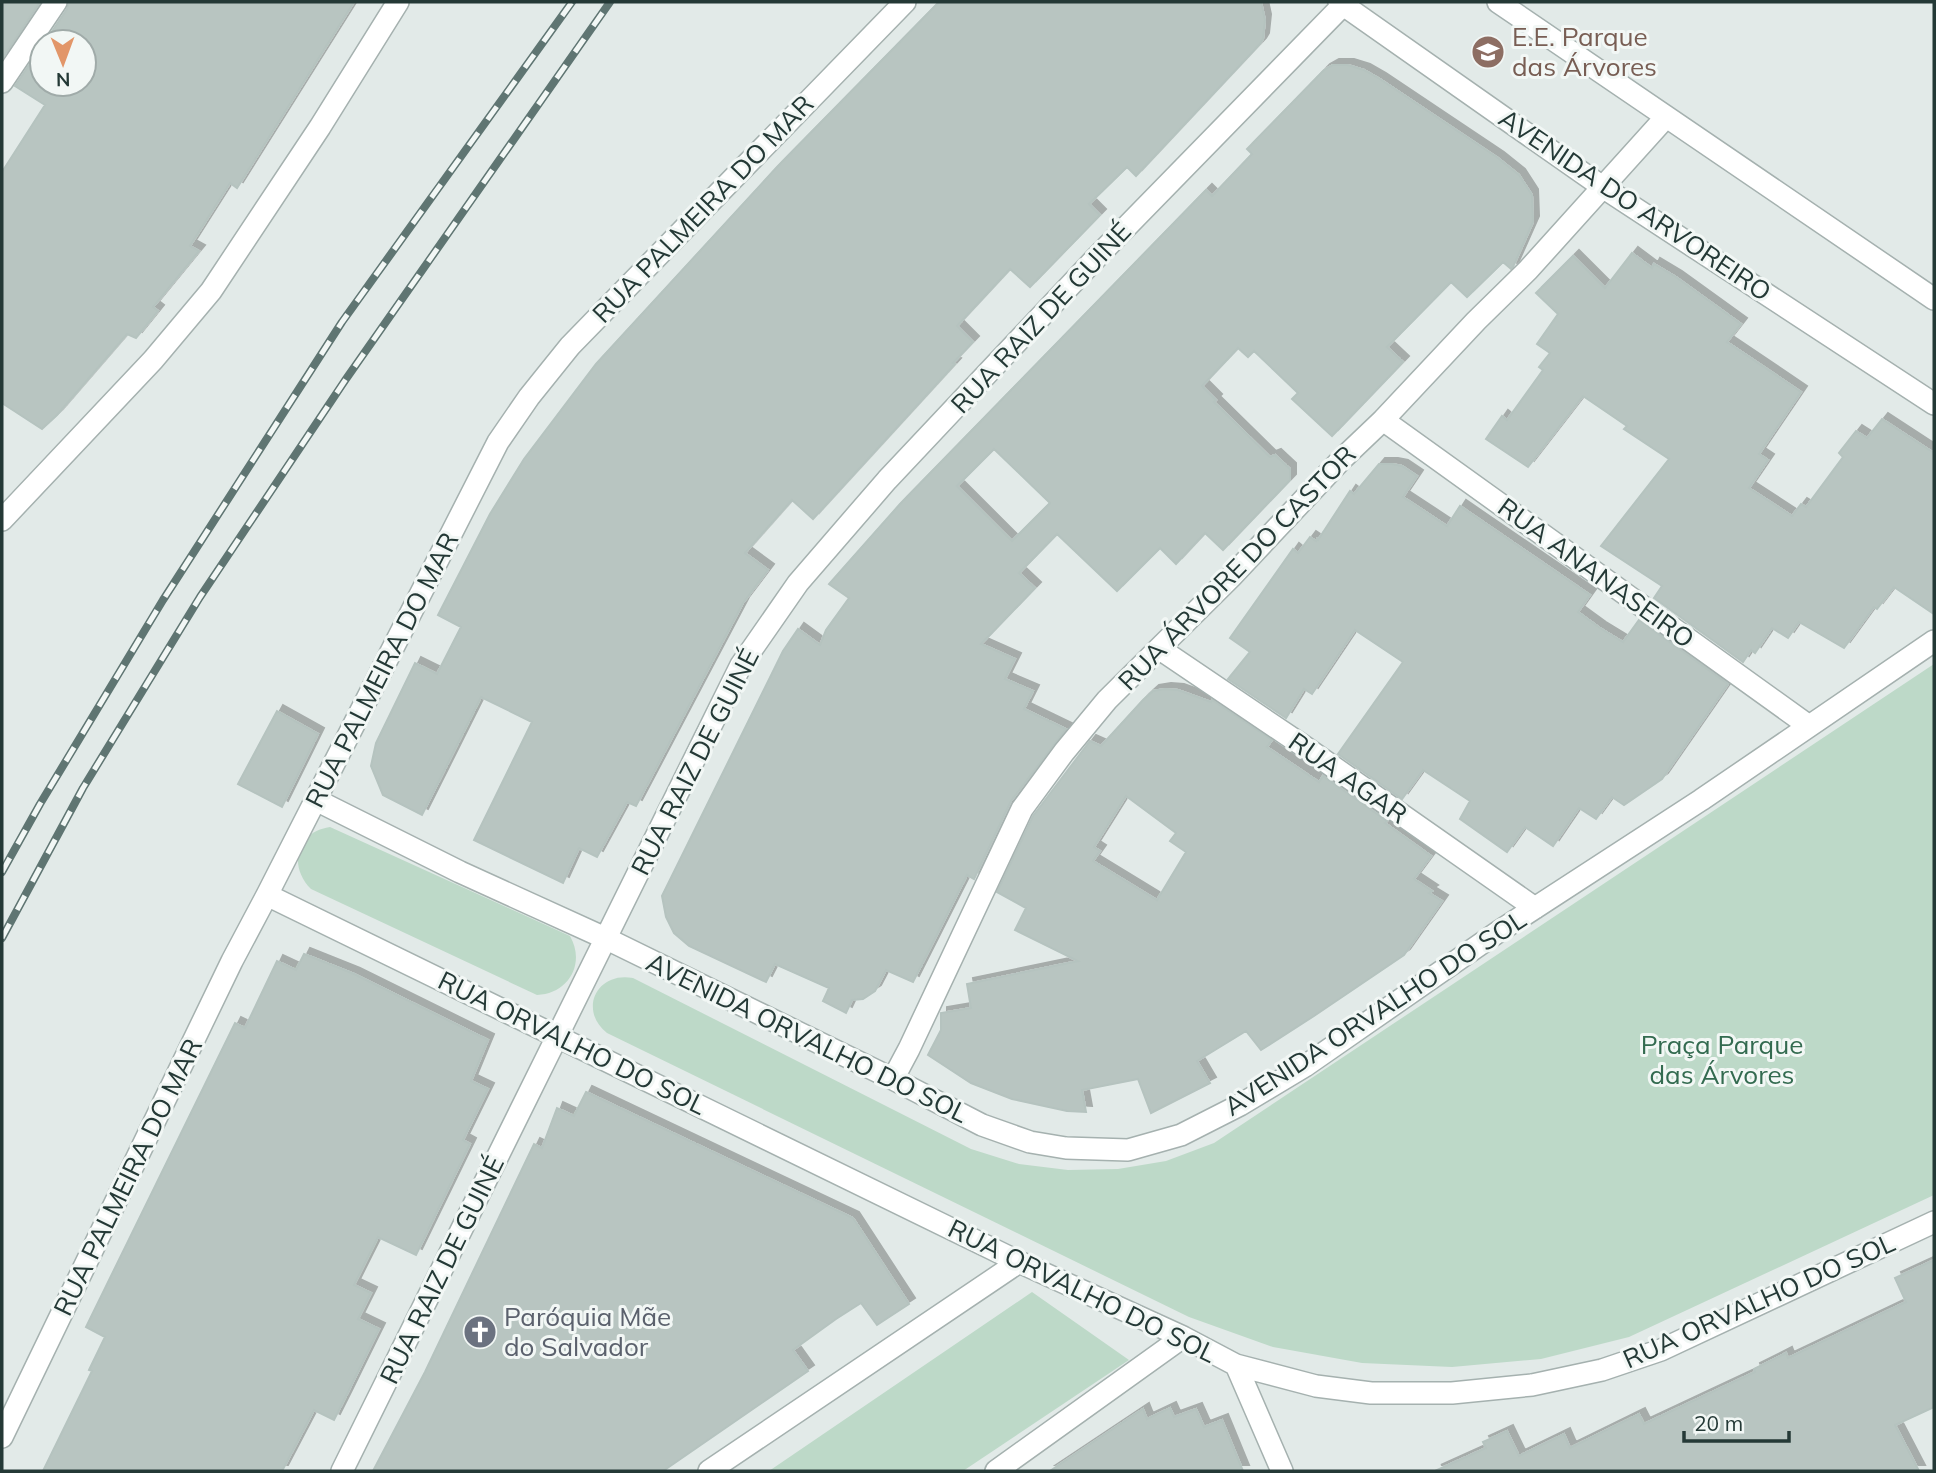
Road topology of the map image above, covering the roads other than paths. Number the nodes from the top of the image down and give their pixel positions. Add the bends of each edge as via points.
1 (56, 2) edge
2 (398, 2) edge
3 (905, 2) edge
4 (1498, 2) edge
5 (1341, 3) edge
6 (2, 82) edge
7 (1666, 117) junction
8 (1604, 188) junction
9 (1934, 299) edge
10 (1934, 404) edge
11 (1383, 420) junction
12 (2, 520) edge
13 (1934, 641) edge
14 (1160, 649) junction
15 (1809, 726) junction
16 (316, 800) junction
17 (267, 895) junction
18 (1535, 908) junction
19 (605, 938) junction
20 (557, 1036) junction
21 (893, 1079) junction
22 (1934, 1222) edge
23 (1019, 1262) junction
24 (1183, 1337) junction
25 (1237, 1365) junction
26 (2, 1437) edge
27 (342, 1471) edge
28 (709, 1471) edge
29 (996, 1471) edge
30 (1282, 1471) edge

1 - 6 street
2 - 12 street via 211,291 153,360
3 - 16 street, RUA PALMEIRA DO MAR via 569,346 529,397 498,442
4 - 7 street
5 - 8 street, AVENIDA DO ARVOREIRO
5 - 19 street, RUA RAIZ DE GUINÉ via 887,480 798,583 741,665
7 - 8 street, RUA ÁRVORE DO CASTOR
7 - 9 street
8 - 10 street, AVENIDA DO ARVOREIRO
8 - 11 street, RUA ÁRVORE DO CASTOR
11 - 14 street, RUA ÁRVORE DO CASTOR
11 - 15 street, RUA ANANASEIRO
13 - 15 street, AVENIDA ORVALHO DO SOL
14 - 18 street, RUA AGAR
14 - 21 street, RUA ÁRVORE DO CASTOR via 1107,700 1022,809
15 - 18 street, AVENIDA ORVALHO DO SOL
16 - 17 street, RUA PALMEIRA DO MAR
16 - 19 street, AVENIDA ORVALHO DO SOL
17 - 20 street, RUA ORVALHO DO SOL
17 - 26 street, RUA PALMEIRA DO MAR
18 - 21 street, AVENIDA ORVALHO DO SOL via 1305,1066 1240,1105 1181,1135 1128,1150 1030,1142 982,1125
19 - 20 street, RUA RAIZ DE GUINÉ
19 - 21 street, AVENIDA ORVALHO DO SOL
20 - 23 street, RUA ORVALHO DO SOL
20 - 27 street, RUA RAIZ DE GUINÉ
22 - 25 street, RUA ORVALHO DO SOL via 1661,1350 1602,1370 1532,1385 1371,1393 1316,1386
23 - 24 street, RUA ORVALHO DO SOL
23 - 28 street
24 - 25 street, RUA ORVALHO DO SOL
24 - 29 street
25 - 30 street

